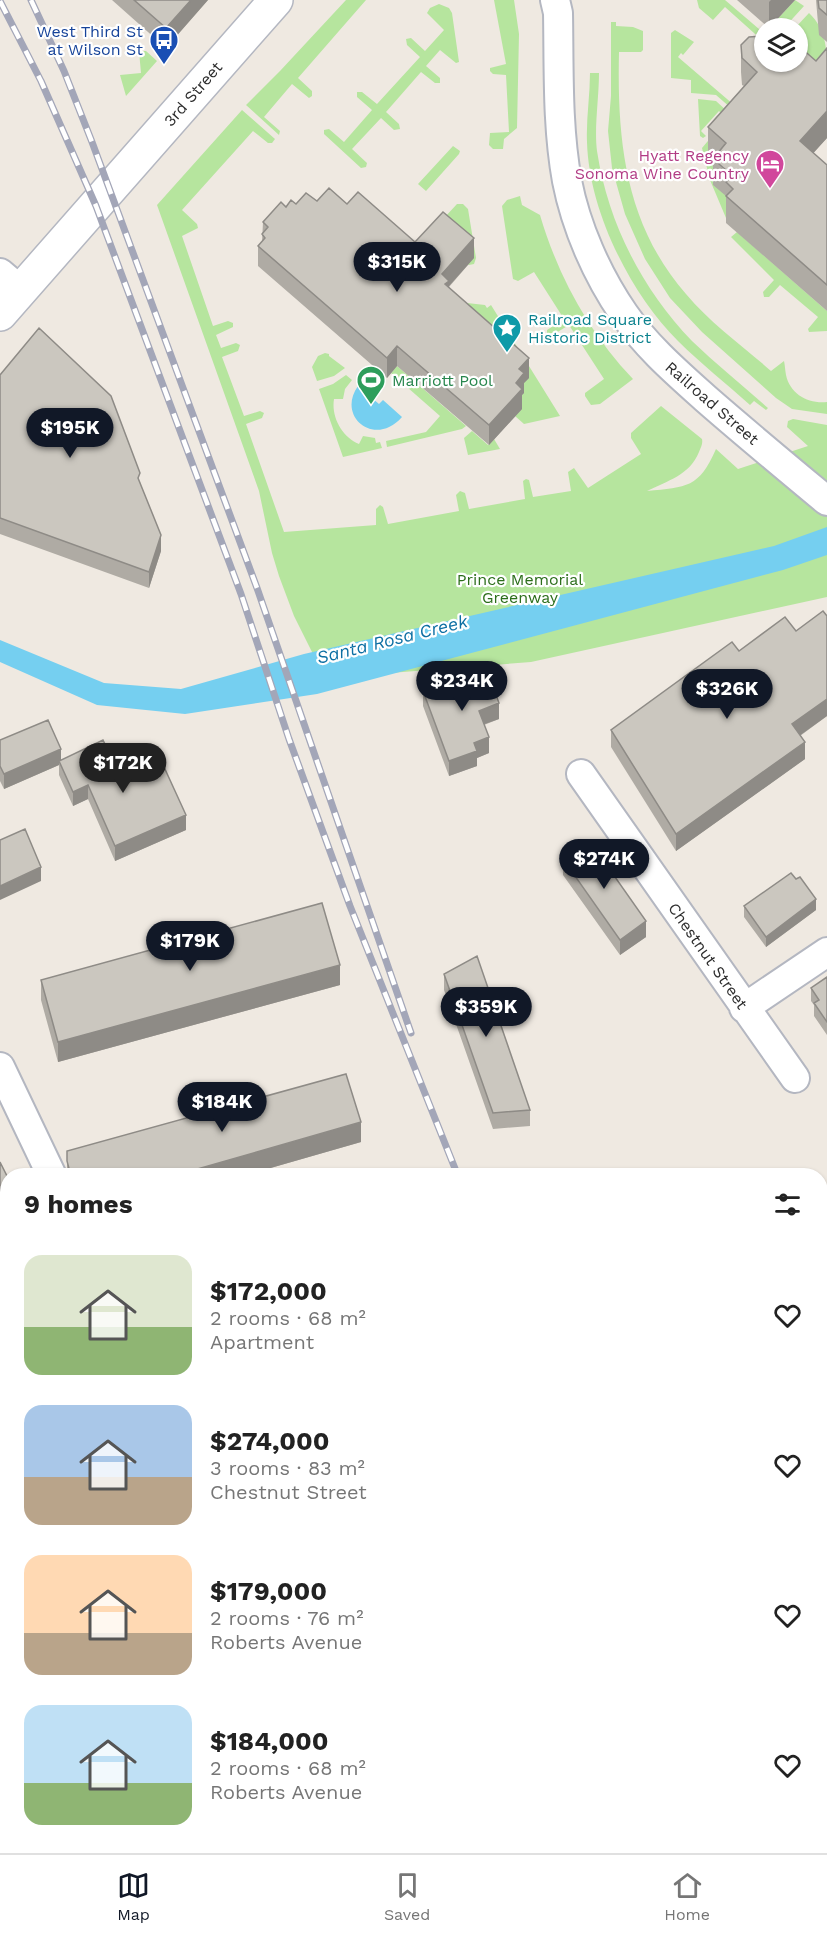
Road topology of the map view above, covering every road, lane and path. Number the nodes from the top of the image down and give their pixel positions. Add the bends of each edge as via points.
1 (276, 0) edge
2 (557, 7) edge
3 (7, 292) edge
4 (827, 501) edge
5 (581, 774) dead end
6 (827, 952) edge
7 (744, 1008) junction
8 (0, 1068) edge
9 (795, 1078) dead end
10 (48, 1168) edge

1 - 3 main road, 3rd Street via 110,188
2 - 4 street, Railroad Street via 559,107 567,182 590,253 624,314 646,342 671,368
5 - 7 street, Chestnut Street
6 - 7 street
7 - 9 street, Chestnut Street
8 - 10 street

